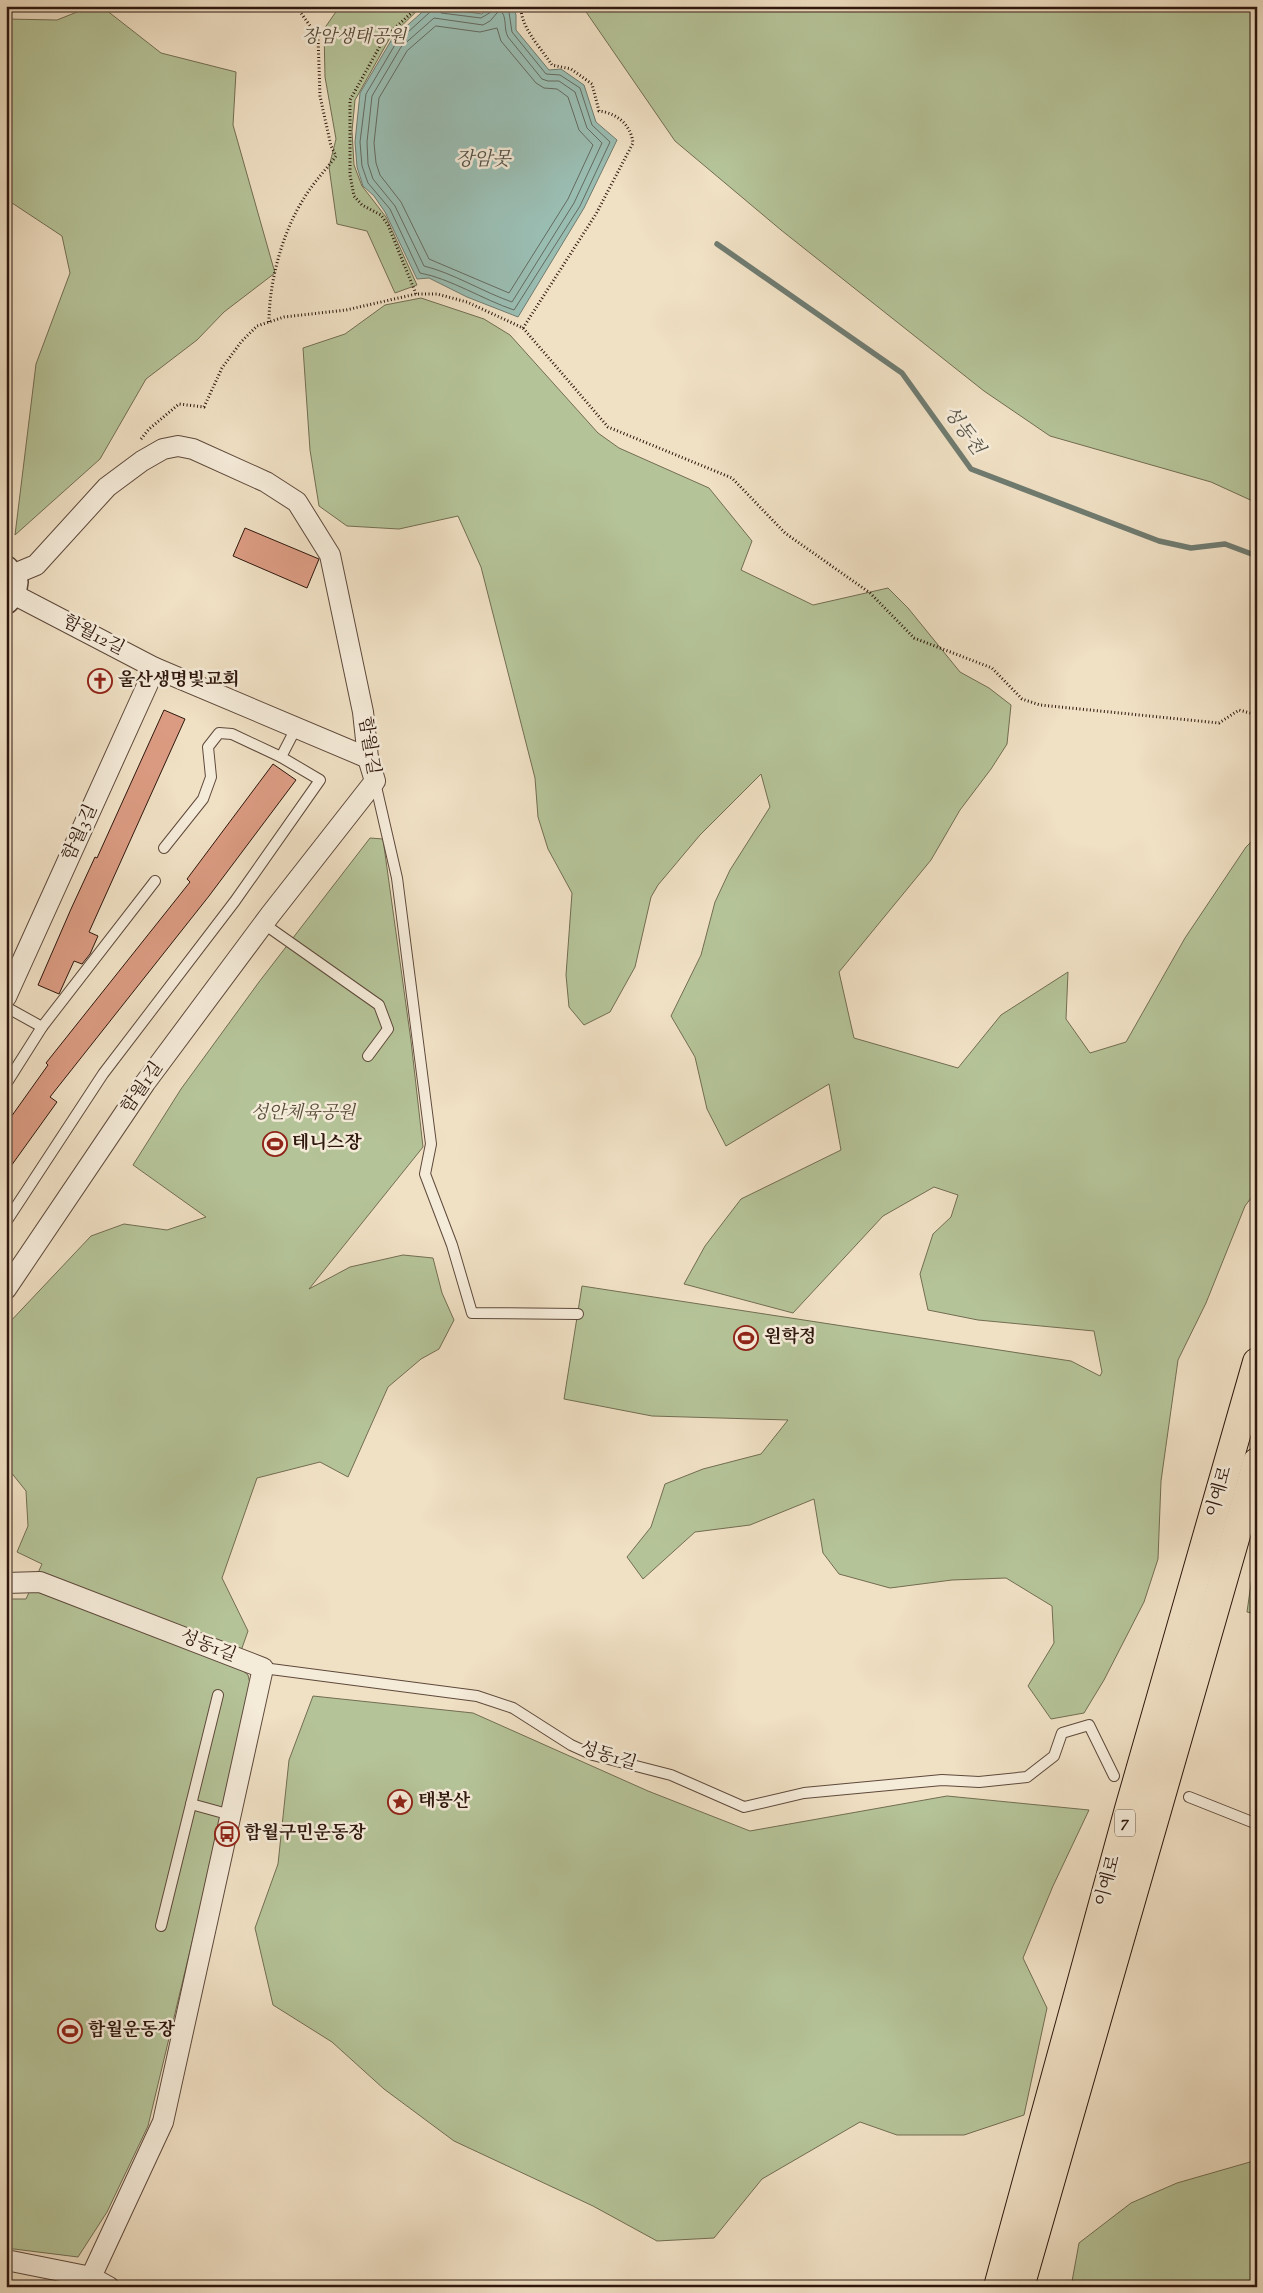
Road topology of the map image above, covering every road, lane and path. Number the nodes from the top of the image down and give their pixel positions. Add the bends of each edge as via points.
1 (296, 6) edge
2 (419, 6) edge
3 (456, 6) edge
4 (481, 6) edge
5 (521, 6) edge
6 (416, 294) junction
7 (269, 322) junction
8 (524, 328) junction
9 (138, 443) dead end
10 (9, 585) edge
11 (155, 668) junction
12 (1257, 715) edge
13 (296, 728) junction
14 (281, 757) junction
15 (368, 758) junction
16 (375, 781) junction
17 (164, 848) dead end
18 (155, 881) dead end
19 (264, 924) junction
20 (6, 997) edge
21 (6, 1007) edge
22 (42, 1027) junction
23 (368, 1056) dead end
24 (6, 1084) edge
25 (6, 1222) edge
26 (6, 1289) edge
27 (578, 1314) dead end
28 (1257, 1362) edge
29 (1257, 1462) edge
30 (6, 1583) edge
31 (264, 1668) junction
32 (218, 1695) dead end
33 (1114, 1776) dead end
34 (1190, 1797) dead end
35 (191, 1804) junction
36 (231, 1816) junction
37 (1257, 1824) edge
38 (161, 1926) dead end
39 (6, 2260) edge
40 (91, 2277) junction
41 (109, 2287) edge
42 (998, 2287) edge
43 (1020, 2287) edge

1 - 7 path via 318,37 320,96 336,156 303,199 284,243 269,301
2 - 6 path via 385,37 350,100 350,175 354,196 362,205 381,215 388,225
3 - 4 path
5 - 8 path via 525,25 552,65 571,69 592,84 599,112 618,117 632,133 633,143 596,214
6 - 7 path via 346,310 284,317
6 - 8 path via 437,294 468,302
7 - 9 path via 257,326 241,342 222,368 204,407 179,404 149,429
8 - 12 path via 608,427 732,478 785,533 870,593 914,638 992,668 1022,699 1040,705 1220,723 1239,710
10 - 11 street, 함월12길
10 - 15 street, 함월1길 via 36,565 107,487 163,449 178,446 193,449 266,482 297,502 330,554 363,712
11 - 13 street, 함월12길
11 - 20 street, 함월3길
13 - 14 lane
13 - 15 street, 함월12길
14 - 17 lane via 232,734 219,733 208,747 211,777 202,799
14 - 25 lane via 320,780 235,902 103,1074
15 - 16 street, 함월1길
16 - 19 street, 함월1길
16 - 27 lane via 397,878 431,1144 425,1174 452,1245 472,1312
18 - 22 lane
19 - 23 lane via 379,1005 388,1029
19 - 26 street, 함월1길 via 145,1083
21 - 22 lane
22 - 24 lane
28 - 42 highway, 이예로 / 7 via 1129,1809
29 - 43 highway, 이예로 / 7
30 - 31 street, 성동1길 via 40,1582
31 - 33 lane, 성동1길 via 477,1696 513,1708 571,1746 593,1755 671,1775 744,1807 804,1793 942,1780 979,1782 1026,1777 1054,1756 1062,1733 1089,1725
31 - 36 street
32 - 35 lane
34 - 37 lane
35 - 36 lane
35 - 38 lane
36 - 40 street via 163,2122
39 - 40 street
40 - 41 street

